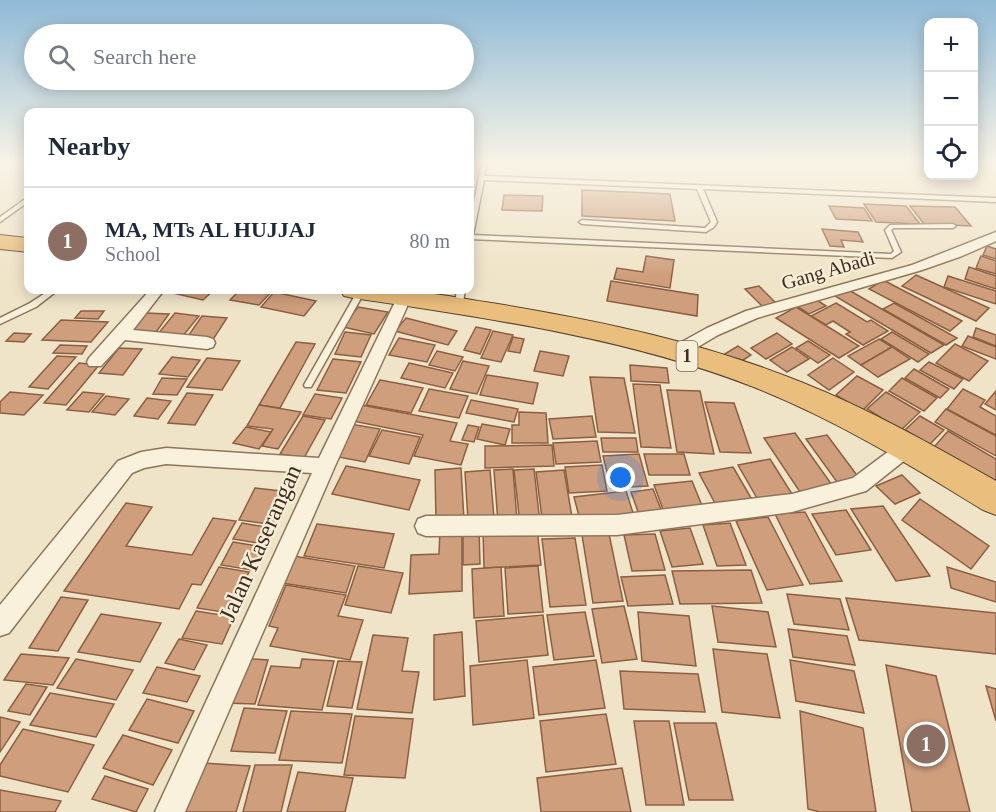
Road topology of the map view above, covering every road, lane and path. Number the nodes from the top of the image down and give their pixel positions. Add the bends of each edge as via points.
1 (477, 200) edge
2 (705, 200) edge
3 (24, 202) edge
4 (474, 215) edge
5 (0, 220) edge
6 (582, 222) dead end
7 (953, 226) dead end
8 (474, 236) edge
9 (996, 236) edge
10 (0, 242) edge
11 (24, 245) edge
12 (48, 294) edge
13 (154, 294) edge
14 (355, 294) edge
15 (381, 294) edge
16 (405, 298) junction
17 (459, 298) edge
18 (0, 321) edge
19 (121, 334) junction
20 (207, 343) dead end
21 (675, 353) junction
22 (94, 362) dead end
23 (308, 384) dead end
24 (908, 447) junction
25 (325, 466) junction
26 (996, 499) edge
27 (426, 526) dead end
28 (0, 624) edge
29 (170, 812) edge

1 - 4 lane
2 - 6 lane via 714,222 706,230
3 - 5 lane
7 - 8 lane via 892,226 888,230 898,252 892,256
9 - 21 street, Gang Abadi via 965,252 800,298 699,338
10 - 11 highway
12 - 18 lane
13 - 19 street
14 - 23 lane
15 - 16 highway, 1
16 - 17 highway, 1
16 - 25 street, Jalan Kaserangan
17 - 21 highway, 1
19 - 20 street
19 - 22 street
21 - 24 highway, 1 via 761,378 813,399
24 - 26 highway, 1
24 - 27 street via 859,485 792,503 616,525
25 - 28 street via 166,456 125,467
25 - 29 street, Jalan Kaserangan

